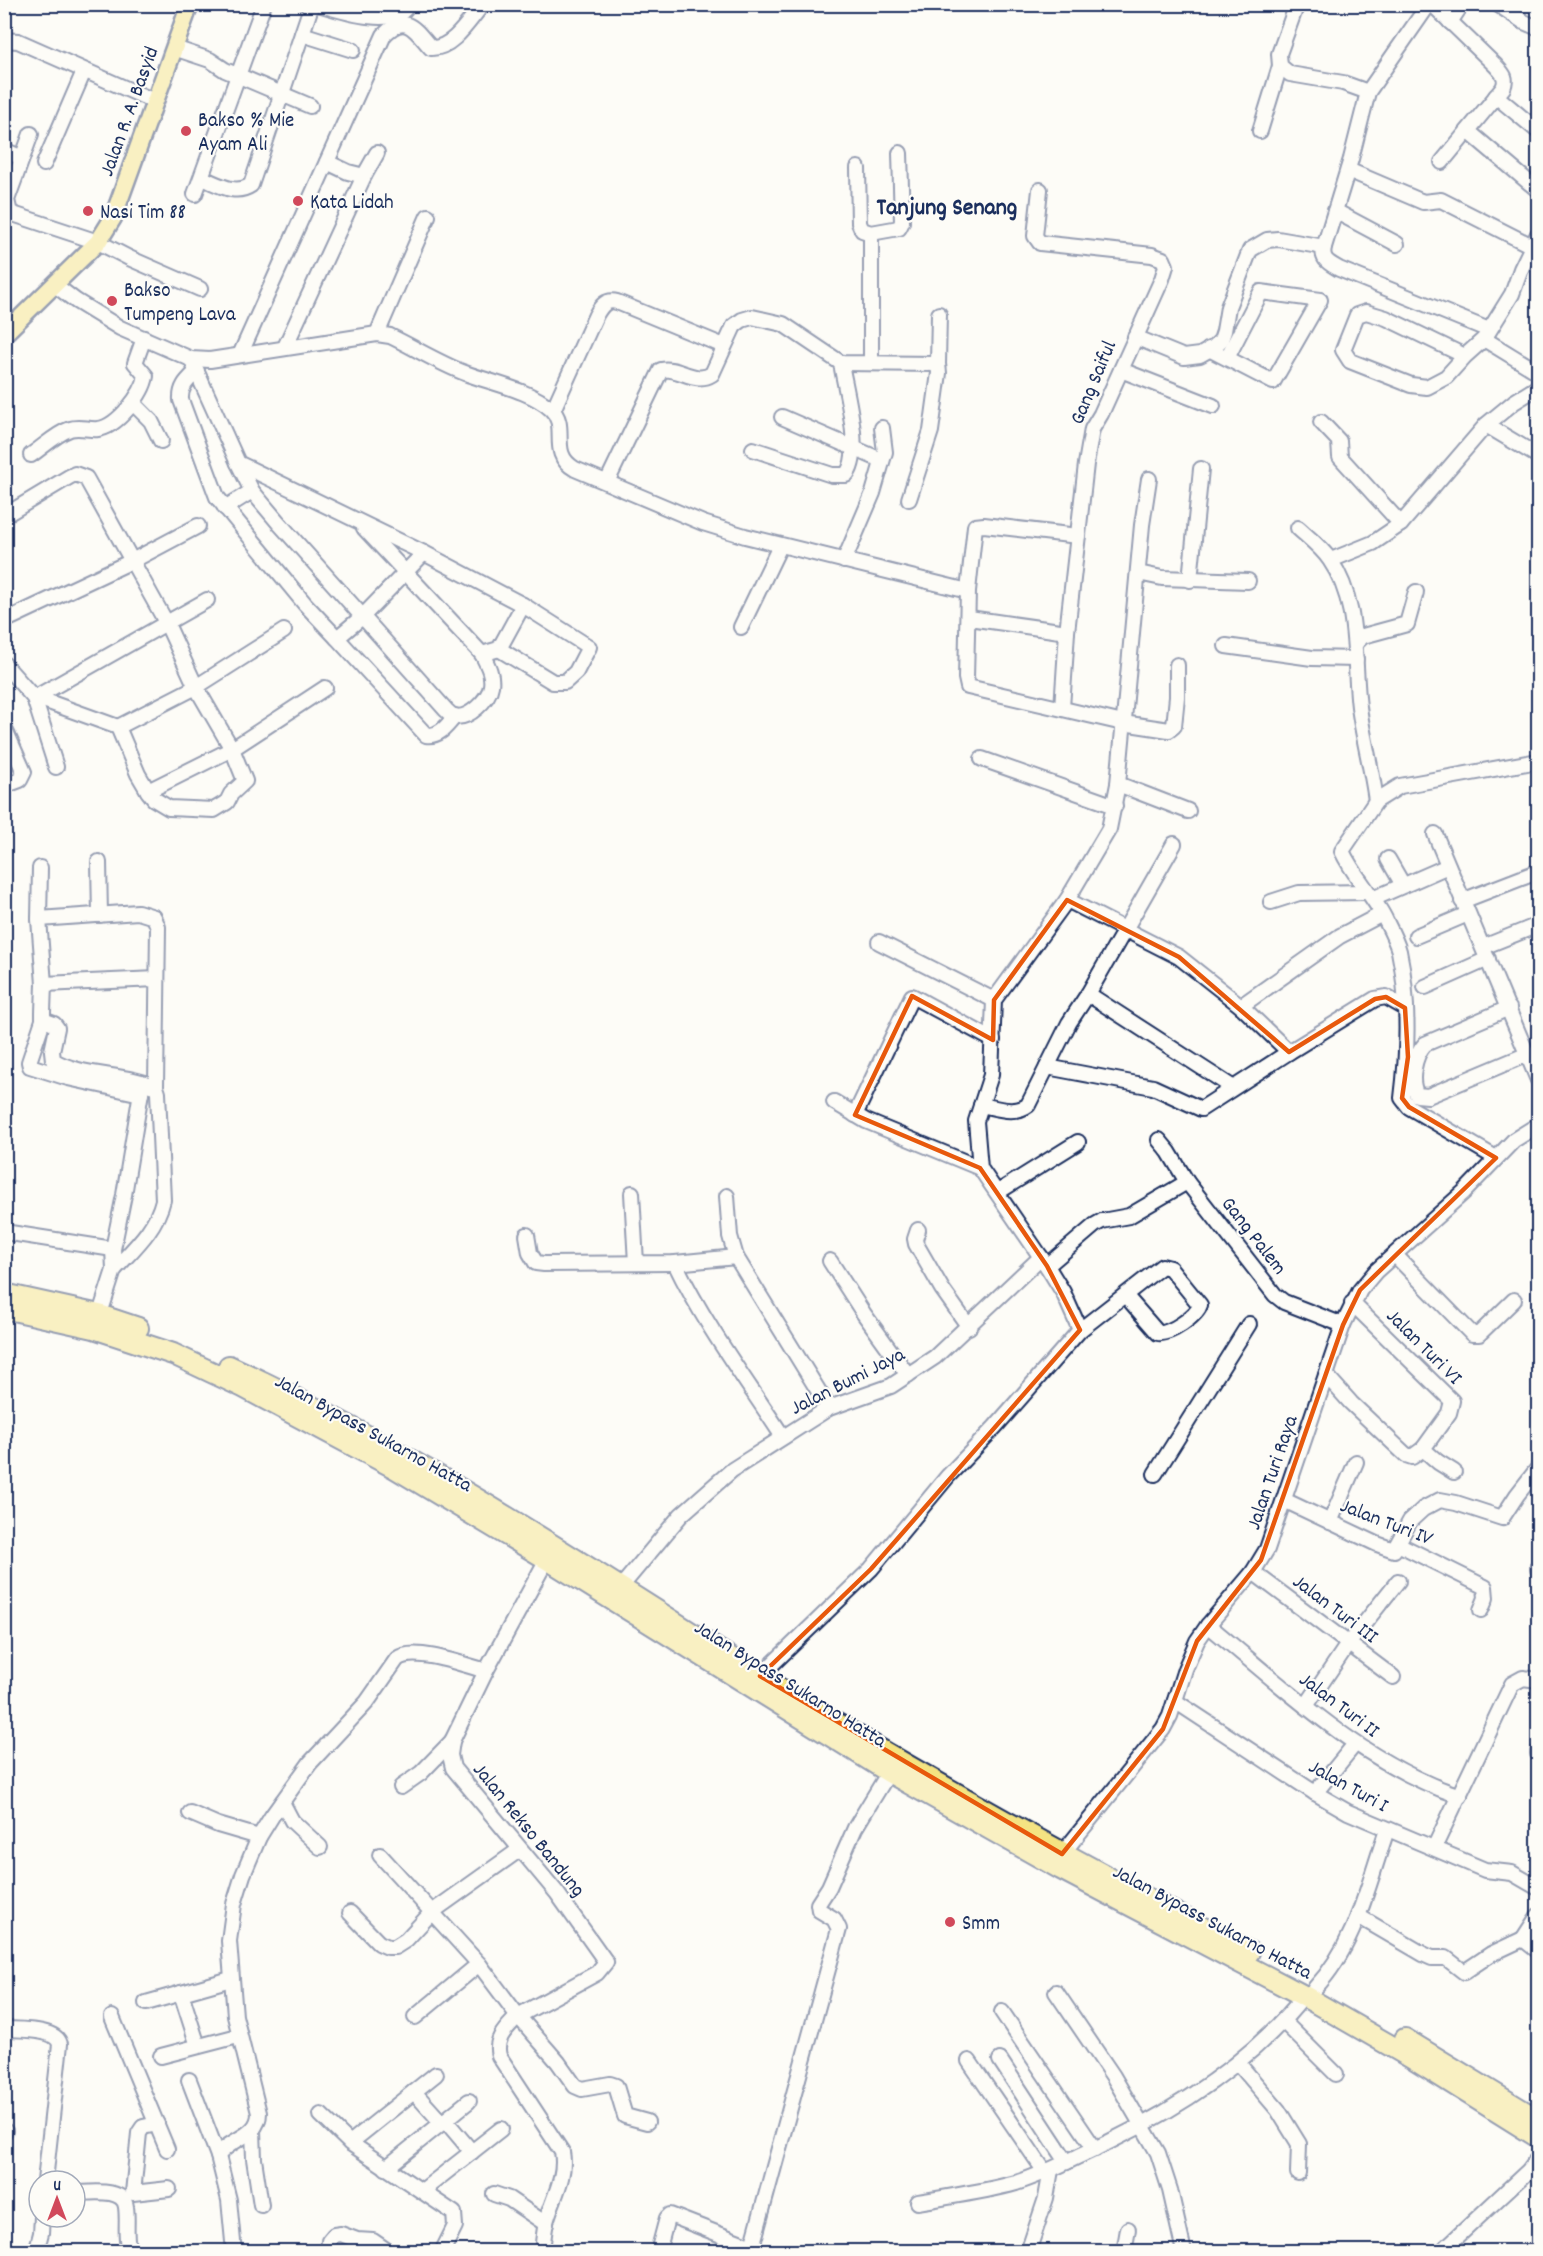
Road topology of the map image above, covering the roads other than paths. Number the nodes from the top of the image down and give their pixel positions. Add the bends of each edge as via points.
1 (190, 4) edge
2 (264, 4) edge
3 (312, 4) edge
4 (318, 4) edge
5 (408, 4) edge
6 (483, 4) edge
7 (1297, 4) edge
8 (1430, 4) edge
9 (1462, 4) edge
10 (1497, 4) edge
11 (1450, 22) junction
12 (1539, 28) edge
13 (302, 34) junction
14 (4, 40) edge
15 (353, 50) dead end
16 (173, 52) junction
17 (1280, 66) junction
18 (84, 71) junction
19 (231, 72) junction
20 (1368, 92) junction
21 (281, 93) junction
22 (1496, 96) junction
23 (154, 101) junction
24 (310, 106) dead end
25 (1260, 131) dead end
26 (1468, 131) junction
27 (1539, 131) edge
28 (31, 134) dead end
29 (4, 150) edge
30 (377, 153) dead end
31 (900, 153) dead end
32 (22, 158) junction
33 (327, 162) junction
34 (1442, 162) dead end
35 (44, 164) dead end
36 (858, 168) dead end
37 (1348, 170) junction
38 (364, 176) junction
39 (202, 178) junction
40 (1040, 190) dead end
41 (1539, 190) edge
42 (195, 194) dead end
43 (6, 204) edge
44 (1335, 211) junction
45 (428, 216) dead end
46 (871, 233) junction
47 (1535, 240) edge
48 (98, 242) junction
49 (1397, 244) dead end
50 (1324, 247) junction
51 (55, 285) junction
52 (200, 289) dead end
53 (939, 314) dead end
54 (4, 334) edge
55 (377, 334) junction
56 (1487, 334) junction
57 (1135, 337) junction
58 (144, 338) junction
59 (724, 346) junction
60 (285, 347) junction
61 (1209, 349) junction
62 (240, 355) junction
63 (1465, 356) junction
64 (1227, 358) junction
65 (872, 362) junction
66 (841, 363) junction
67 (938, 364) junction
68 (194, 365) junction
69 (1121, 370) junction
70 (1539, 372) edge
71 (1539, 387) edge
72 (133, 403) junction
73 (1213, 405) dead end
74 (553, 410) junction
75 (782, 417) dead end
76 (1322, 422) dead end
77 (1486, 424) junction
78 (882, 428) dead end
79 (161, 441) dead end
80 (854, 447) junction
81 (753, 449) dead end
82 (31, 455) dead end
83 (1539, 456) edge
84 (881, 460) junction
85 (238, 463) junction
86 (1202, 469) dead end
87 (1149, 479) dead end
88 (607, 482) junction
89 (252, 491) junction
90 (909, 500) dead end
91 (225, 508) junction
92 (4, 516) edge
93 (359, 522) junction
94 (1401, 524) junction
95 (198, 526) dead end
96 (1298, 528) dead end
97 (1078, 536) junction
98 (780, 546) junction
99 (424, 554) junction
100 (1330, 560) junction
101 (132, 561) junction
102 (843, 561) junction
103 (1138, 573) junction
104 (406, 574) junction
105 (1190, 580) junction
106 (1248, 581) dead end
107 (968, 591) junction
108 (1416, 592) dead end
109 (207, 600) dead end
110 (523, 606) junction
111 (362, 617) junction
112 (969, 618) junction
113 (4, 621) edge
114 (167, 624) junction
115 (741, 627) dead end
116 (284, 631) dead end
117 (1067, 633) junction
118 (337, 638) junction
119 (1356, 643) junction
120 (1226, 646) dead end
121 (499, 649) junction
122 (482, 654) junction
123 (1356, 660) junction
124 (4, 664) edge
125 (1178, 665) dead end
126 (196, 687) junction
127 (325, 688) dead end
128 (36, 697) junction
129 (1062, 708) junction
130 (455, 716) junction
131 (1123, 723) junction
132 (4, 726) edge
133 (118, 727) junction
134 (232, 749) junction
135 (982, 759) dead end
136 (1539, 761) edge
137 (56, 767) dead end
138 (1118, 784) junction
139 (4, 786) edge
140 (148, 791) junction
141 (1376, 801) junction
142 (1115, 806) junction
143 (1188, 811) dead end
144 (1435, 834) dead end
145 (1173, 844) dead end
146 (1388, 859) dead end
147 (99, 862) dead end
148 (1448, 866) junction
149 (40, 868) dead end
150 (1532, 874) dead end
151 (1403, 885) junction
152 (1372, 895) junction
153 (1067, 900) junction
154 (1271, 902) dead end
155 (1465, 907) junction
156 (1382, 914) junction
157 (100, 915) junction
158 (39, 919) junction
159 (1533, 927) dead end
160 (1125, 928) junction
161 (1416, 936) dead end
162 (879, 942) dead end
163 (1485, 953) junction
164 (157, 979) junction
165 (45, 984) junction
166 (1425, 987) dead end
167 (1088, 994) junction
168 (994, 1000) junction
169 (1241, 1006) junction
170 (1405, 1008) junction
171 (1509, 1008) junction
172 (42, 1020) junction
173 (993, 1040) junction
174 (1289, 1052) junction
175 (1528, 1054) junction
176 (1047, 1067) junction
177 (1539, 1080) edge
178 (147, 1087) junction
179 (1232, 1087) junction
180 (834, 1102) dead end
181 (981, 1105) junction
182 (855, 1115) junction
183 (1539, 1125) edge
184 (1160, 1140) dead end
185 (1078, 1142) dead end
186 (1496, 1158) junction
187 (980, 1168) junction
188 (1187, 1182) junction
189 (998, 1192) junction
190 (632, 1193) dead end
191 (727, 1196) dead end
192 (918, 1230) dead end
193 (4, 1232) edge
194 (527, 1235) dead end
195 (113, 1249) junction
196 (1395, 1255) junction
197 (736, 1257) junction
198 (830, 1261) dead end
199 (1044, 1262) junction
200 (636, 1263) junction
201 (675, 1263) junction
202 (114, 1269) junction
203 (4, 1294) edge
204 (1125, 1295) junction
205 (1514, 1300) dead end
206 (1352, 1303) junction
207 (4, 1308) edge
208 (97, 1322) junction
209 (1249, 1324) dead end
210 (1343, 1325) junction
211 (969, 1327) junction
212 (1080, 1330) junction
213 (909, 1375) junction
214 (1326, 1375) junction
215 (829, 1408) junction
216 (783, 1437) junction
217 (1423, 1449) junction
218 (1356, 1462) dead end
219 (1539, 1468) edge
220 (1454, 1472) dead end
221 (1155, 1474) dead end
222 (1284, 1500) junction
223 (1330, 1522) junction
224 (1398, 1544) junction
225 (547, 1559) junction
226 (1253, 1572) junction
227 (1398, 1581) dead end
228 (620, 1588) junction
229 (1481, 1610) dead end
230 (1208, 1625) junction
231 (1348, 1644) junction
232 (486, 1671) junction
233 (760, 1676) junction
234 (1393, 1677) dead end
235 (1539, 1680) edge
236 (1175, 1701) junction
237 (1306, 1706) junction
238 (452, 1741) junction
239 (1355, 1743) junction
240 (889, 1772) junction
241 (401, 1787) dead end
242 (1315, 1793) junction
243 (1460, 1796) junction
244 (282, 1802) junction
245 (190, 1814) dead end
246 (1387, 1830) junction
247 (259, 1838) junction
248 (320, 1846) dead end
249 (1434, 1848) junction
250 (519, 1850) junction
251 (1062, 1854) junction
252 (380, 1855) dead end
253 (1539, 1888) edge
254 (432, 1912) junction
255 (350, 1913) dead end
256 (1358, 1916) junction
257 (1538, 1919) edge
258 (1523, 1939) junction
259 (1539, 1951) edge
260 (479, 1964) junction
261 (231, 1979) junction
262 (1056, 1992) dead end
263 (1310, 1992) junction
264 (181, 1993) junction
265 (146, 2003) dead end
266 (1002, 2012) dead end
267 (518, 2016) junction
268 (112, 2017) dead end
269 (415, 2017) dead end
270 (1284, 2022) junction
271 (4, 2029) edge
272 (238, 2036) junction
273 (198, 2046) junction
274 (161, 2056) dead end
275 (1000, 2060) dead end
276 (969, 2061) dead end
277 (1238, 2063) junction
278 (436, 2074) dead end
279 (1336, 2074) dead end
280 (189, 2080) dead end
281 (414, 2092) junction
282 (469, 2101) dead end
283 (321, 2115) dead end
284 (1539, 2120) edge
285 (443, 2121) junction
286 (647, 2122) dead end
287 (157, 2124) junction
288 (1143, 2125) junction
289 (501, 2129) dead end
290 (253, 2130) junction
291 (1539, 2137) edge
292 (350, 2144) junction
293 (167, 2149) dead end
294 (1095, 2150) junction
295 (472, 2152) junction
296 (218, 2156) junction
297 (1539, 2158) edge
298 (1067, 2162) junction
299 (386, 2168) junction
300 (46, 2169) edge
301 (1048, 2171) junction
302 (1298, 2174) dead end
303 (169, 2189) dead end
304 (422, 2191) junction
305 (87, 2193) edge
306 (494, 2194) dead end
307 (129, 2197) junction
308 (918, 2202) dead end
309 (261, 2205) dead end
310 (546, 2224) junction
311 (41, 2229) edge
312 (1128, 2229) dead end
313 (755, 2249) edge
314 (543, 2251) edge
315 (36, 2252) edge
316 (132, 2252) edge
317 (234, 2252) edge
318 (328, 2252) edge
319 (390, 2252) edge
320 (442, 2252) edge
321 (658, 2252) edge
322 (1028, 2252) edge
323 (1124, 2252) edge
324 (1184, 2252) edge
325 (1441, 2252) edge

1 - 16 main road, Jalan R. A. Basyid
2 - 19 street
3 - 13 street
4 - 5 street via 383,18 395,16
6 - 33 street via 447,45 438,48 431,48 412,26 403,23 384,34
7 - 17 street via 1279,54
8 - 11 street
8 - 20 street
9 - 11 street
10 - 12 street
11 - 22 street via 1505,75 1505,84
13 - 15 street
13 - 21 street
14 - 18 street via 18,40
16 - 19 street via 206,68
16 - 23 main road, Jalan R. A. Basyid
17 - 20 street via 1290,74 1343,83
17 - 25 street
18 - 23 street
18 - 35 street
19 - 21 street
19 - 39 street
20 - 37 street
21 - 24 street
21 - 39 street via 251,185 236,191
22 - 26 street
22 - 27 street
23 - 48 main road, Jalan R. A. Basyid via 113,218
26 - 34 street
26 - 41 street
28 - 32 street
29 - 32 street
30 - 38 street
31 - 46 street via 902,222 898,228
32 - 43 street
33 - 38 street
33 - 62 street
36 - 46 street via 859,223 862,230
37 - 44 street
37 - 47 street via 1423,202 1441,200
38 - 60 street
39 - 42 street
40 - 57 street, Gang Saiful via 1035,236 1040,243 1163,259 1166,266 1162,279
43 - 48 street via 10,213
44 - 49 street
44 - 50 street
45 - 55 street
46 - 65 street
47 - 56 street via 1512,294
48 - 51 main road, Jalan R. A. Basyid
48 - 52 street
50 - 56 street via 1325,260 1339,269
50 - 61 street via 1278,239 1267,240 1250,250 1228,307 1221,340
51 - 54 main road, Jalan R. A. Basyid
51 - 58 street via 100,316
53 - 67 street
55 - 60 street
55 - 74 street via 390,336 463,372 535,398
56 - 63 street
56 - 70 street
57 - 61 street via 1184,357 1194,357
57 - 69 street, Gang Saiful
58 - 68 street
58 - 72 street via 135,363 146,376
59 - 66 street via 734,326 752,317 783,324
59 - 74 street via 617,302 608,302 596,315
59 - 88 street via 712,374 706,377 661,370
60 - 62 street
61 - 64 street
62 - 68 street
63 - 63 street via 1366,312 1357,315 1344,347 1350,361 1422,387 1446,377
64 - 64 street via 1273,382 1320,300 1261,292
65 - 66 street
65 - 67 street
66 - 80 street
67 - 90 street via 932,431
68 - 85 street
68 - 91 street via 181,400 217,497
69 - 73 street
69 - 97 street, Gang Saiful via 1092,429
71 - 77 street
72 - 79 street via 151,421
72 - 82 street via 107,426 70,429
74 - 88 street via 565,463
75 - 80 street
76 - 94 street via 1339,441 1340,457
77 - 83 street
77 - 94 street
78 - 84 street via 885,452
80 - 81 street via 851,469 846,475 832,475
80 - 84 street
84 - 102 street via 873,493
85 - 89 street
85 - 93 street
86 - 105 street
87 - 103 street
88 - 98 street via 703,523
89 - 91 street
89 - 111 street
91 - 118 street
92 - 101 street via 69,477 81,475
93 - 99 street
93 - 104 street
94 - 100 street via 1373,543
95 - 101 street
96 - 100 street
97 - 107 street via 975,526
97 - 117 street, Gang Saiful
98 - 102 street
98 - 115 street
99 - 104 street
99 - 110 street
100 - 119 street via 1346,595
101 - 113 street
101 - 114 street
102 - 107 street
103 - 105 street
103 - 131 street
104 - 111 street
104 - 122 street
105 - 106 street
107 - 112 street
108 - 119 street via 1407,624 1363,636
109 - 114 street
110 - 121 street
110 - 121 street via 589,647 585,658 565,682 553,682
111 - 118 street
111 - 130 street
112 - 117 street
112 - 129 street via 968,687
114 - 126 street
114 - 128 street
116 - 126 street
117 - 129 street, Gang Saiful
118 - 130 street via 426,735 439,733
119 - 123 street
120 - 123 street
121 - 122 street
122 - 130 street via 489,669 488,697 464,716
123 - 141 street via 1359,705
124 - 128 street
125 - 131 street via 1174,726 1165,730
126 - 133 street
126 - 134 street
127 - 134 street
128 - 133 street
128 - 137 street
129 - 131 street
131 - 138 street
132 - 139 street via 24,772 20,780
133 - 140 street
134 - 140 street
134 - 140 street via 245,781 221,807 207,811 170,808
135 - 142 street
136 - 141 street via 1400,786
138 - 142 street
138 - 143 street
141 - 152 street via 1342,851
142 - 153 street via 1109,829
144 - 148 street
145 - 160 street
146 - 151 street
147 - 157 street
148 - 151 street
148 - 155 street
149 - 158 street
150 - 155 street
151 - 152 street
152 - 154 street via 1299,893
152 - 156 street
153 - 160 street
153 - 168 street
155 - 161 street
155 - 163 street
156 - 169 street via 1340,936
156 - 170 street via 1398,949
157 - 158 street
157 - 164 street via 138,912 154,917 158,927
158 - 165 street
159 - 163 street
160 - 167 street
160 - 169 street via 1179,957
162 - 168 street
163 - 166 street
163 - 171 street
164 - 165 street
164 - 178 street
165 - 172 street
167 - 176 street
167 - 179 street
168 - 173 street
169 - 174 street
170 - 174 street via 1386,998 1375,999
170 - 186 street via 1408,1057 1402,1098 1409,1107
171 - 175 street
171 - 175 street via 1425,1044 1416,1061 1414,1089 1417,1095 1428,1096
172 - 178 street via 57,1028 53,1060
172 - 178 street via 30,1066 68,1078
173 - 181 street via 991,1075
173 - 182 street via 912,996
174 - 179 street
175 - 177 street
176 - 179 street via 1153,1087 1197,1108
176 - 181 street via 1026,1107 1013,1111
178 - 195 street
178 - 202 street via 163,1200 148,1232
180 - 182 street
181 - 187 street via 976,1130
182 - 187 street
183 - 186 street, Jalan Turi Raya via 1514,1140
184 - 188 street, Gang Palem
185 - 189 street
186 - 196 street, Jalan Turi Raya
187 - 189 street
188 - 199 street, Jalan Bumi Jaya via 1129,1216 1102,1221
188 - 210 street, Gang Palem via 1275,1295
189 - 199 street
190 - 200 street
191 - 197 street
192 - 211 street via 916,1244
193 - 195 street
194 - 200 street via 536,1263
195 - 202 street
196 - 205 street via 1472,1334 1479,1334
196 - 206 street, Jalan Turi Raya via 1372,1276
197 - 201 street
197 - 215 street
198 - 213 street
199 - 211 street, Jalan Bumi Jaya
199 - 212 street
200 - 201 street
201 - 216 street
202 - 208 street
203 - 208 highway, Jalan Bypass Sukarno Hatta
204 - 204 street via 1159,1268 1168,1267 1200,1305 1199,1311 1162,1334
204 - 212 street
206 - 210 street, Jalan Turi Raya
206 - 217 street, Jalan Turi VI via 1452,1401 1449,1413
207 - 208 highway, Jalan Bypass Sukarno Hatta
208 - 225 highway, Jalan Bypass Sukarno Hatta via 243,1387 441,1493
208 - 228 highway, Jalan Bypass Sukarno Hatta via 173,1340 269,1384 413,1462
209 - 221 street
210 - 214 street, Jalan Turi Raya
211 - 213 street, Jalan Bumi Jaya
212 - 233 street via 948,1476 871,1569
213 - 215 street, Jalan Bumi Jaya via 891,1386
214 - 217 street via 1406,1455
214 - 222 street, Jalan Turi Raya
215 - 216 street, Jalan Bumi Jaya
216 - 228 street, Jalan Bumi Jaya via 732,1470 681,1515
217 - 220 street
218 - 223 street
219 - 224 street via 1502,1518 1440,1500 1410,1521
222 - 223 street, Jalan Turi IV
222 - 226 street, Jalan Turi Raya via 1267,1549
223 - 224 street, Jalan Turi IV via 1392,1550
224 - 229 street, Jalan Turi IV via 1485,1587
225 - 232 street
225 - 240 highway, Jalan Bypass Sukarno Hatta
226 - 230 street, Jalan Turi Raya
226 - 231 street, Jalan Turi III
227 - 231 street
228 - 233 highway, Jalan Bypass Sukarno Hatta
230 - 236 street, Jalan Turi Raya via 1191,1653
230 - 237 street, Jalan Turi II
231 - 234 street, Jalan Turi III
231 - 237 street
232 - 238 street
232 - 244 street via 458,1662 403,1654 367,1702 310,1763
233 - 251 highway, Jalan Bypass Sukarno Hatta
235 - 243 street via 1523,1678 1512,1684
236 - 242 street, Jalan Turi I
236 - 251 street, Jalan Turi Raya via 1163,1729
237 - 239 street, Jalan Turi II
238 - 241 street via 428,1767
238 - 250 street, Jalan Rekso Bandung via 453,1768
239 - 242 street
239 - 243 street, Jalan Turi II via 1418,1780
240 - 263 highway, Jalan Bypass Sukarno Hatta via 1061,1869
240 - 313 street via 855,1828 818,1904 819,1910 834,1919 839,1929
242 - 246 street, Jalan Turi I
243 - 249 street
244 - 247 street
244 - 248 street via 292,1821
245 - 247 street
246 - 249 street
246 - 256 street, Jalan Turi I
247 - 261 street via 234,1904 229,1941
249 - 253 street via 1485,1870 1512,1873
250 - 254 street
250 - 267 street, Jalan Rekso Bandung via 557,1893 606,1962 597,1974
251 - 263 highway, Jalan Bypass Sukarno Hatta
252 - 254 street
254 - 255 street via 395,1947 379,1943
254 - 260 street
256 - 258 street via 1423,1954 1448,1958 1464,1972
256 - 263 street, Jalan Turi I via 1341,1956
257 - 258 street
258 - 259 street
260 - 267 street
260 - 269 street
261 - 264 street
261 - 272 street
262 - 288 street
263 - 270 street, Jalan Turi I
263 - 284 highway, Jalan Bypass Sukarno Hatta via 1438,2058
263 - 291 highway, Jalan Bypass Sukarno Hatta
264 - 265 street
264 - 273 street
266 - 294 street
267 - 286 street via 575,2086 616,2086 626,2116
267 - 310 street via 496,2047 562,2152 564,2162
268 - 287 street
270 - 277 street, Jalan Turi I
270 - 279 street
271 - 300 street via 52,2033 59,2038
272 - 273 street
272 - 290 street via 259,2106 259,2122
273 - 274 street
275 - 298 street
276 - 301 street
277 - 288 street, Jalan Turi I
277 - 302 street via 1278,2110 1299,2144
278 - 281 street
280 - 296 street
281 - 285 street
281 - 292 street
282 - 285 street
283 - 292 street
285 - 295 street
285 - 299 street
287 - 293 street
287 - 307 street via 143,2127 139,2133
288 - 294 street, Jalan Turi I
288 - 324 street via 1158,2153 1170,2190
289 - 295 street
290 - 296 street
290 - 309 street
292 - 299 street
294 - 298 street, Jalan Turi I
295 - 304 street
296 - 317 street via 229,2200
297 - 325 street
298 - 301 street, Jalan Turi I
299 - 304 street
301 - 308 street, Jalan Turi I via 993,2189
301 - 322 street via 1046,2198
303 - 307 street
304 - 320 street via 453,2213 455,2226
305 - 307 street
306 - 310 street via 509,2199
307 - 316 street via 126,2238
310 - 314 street
311 - 315 street
312 - 323 street
313 - 321 street via 670,2215
318 - 319 street via 329,2241 341,2234 373,2241

